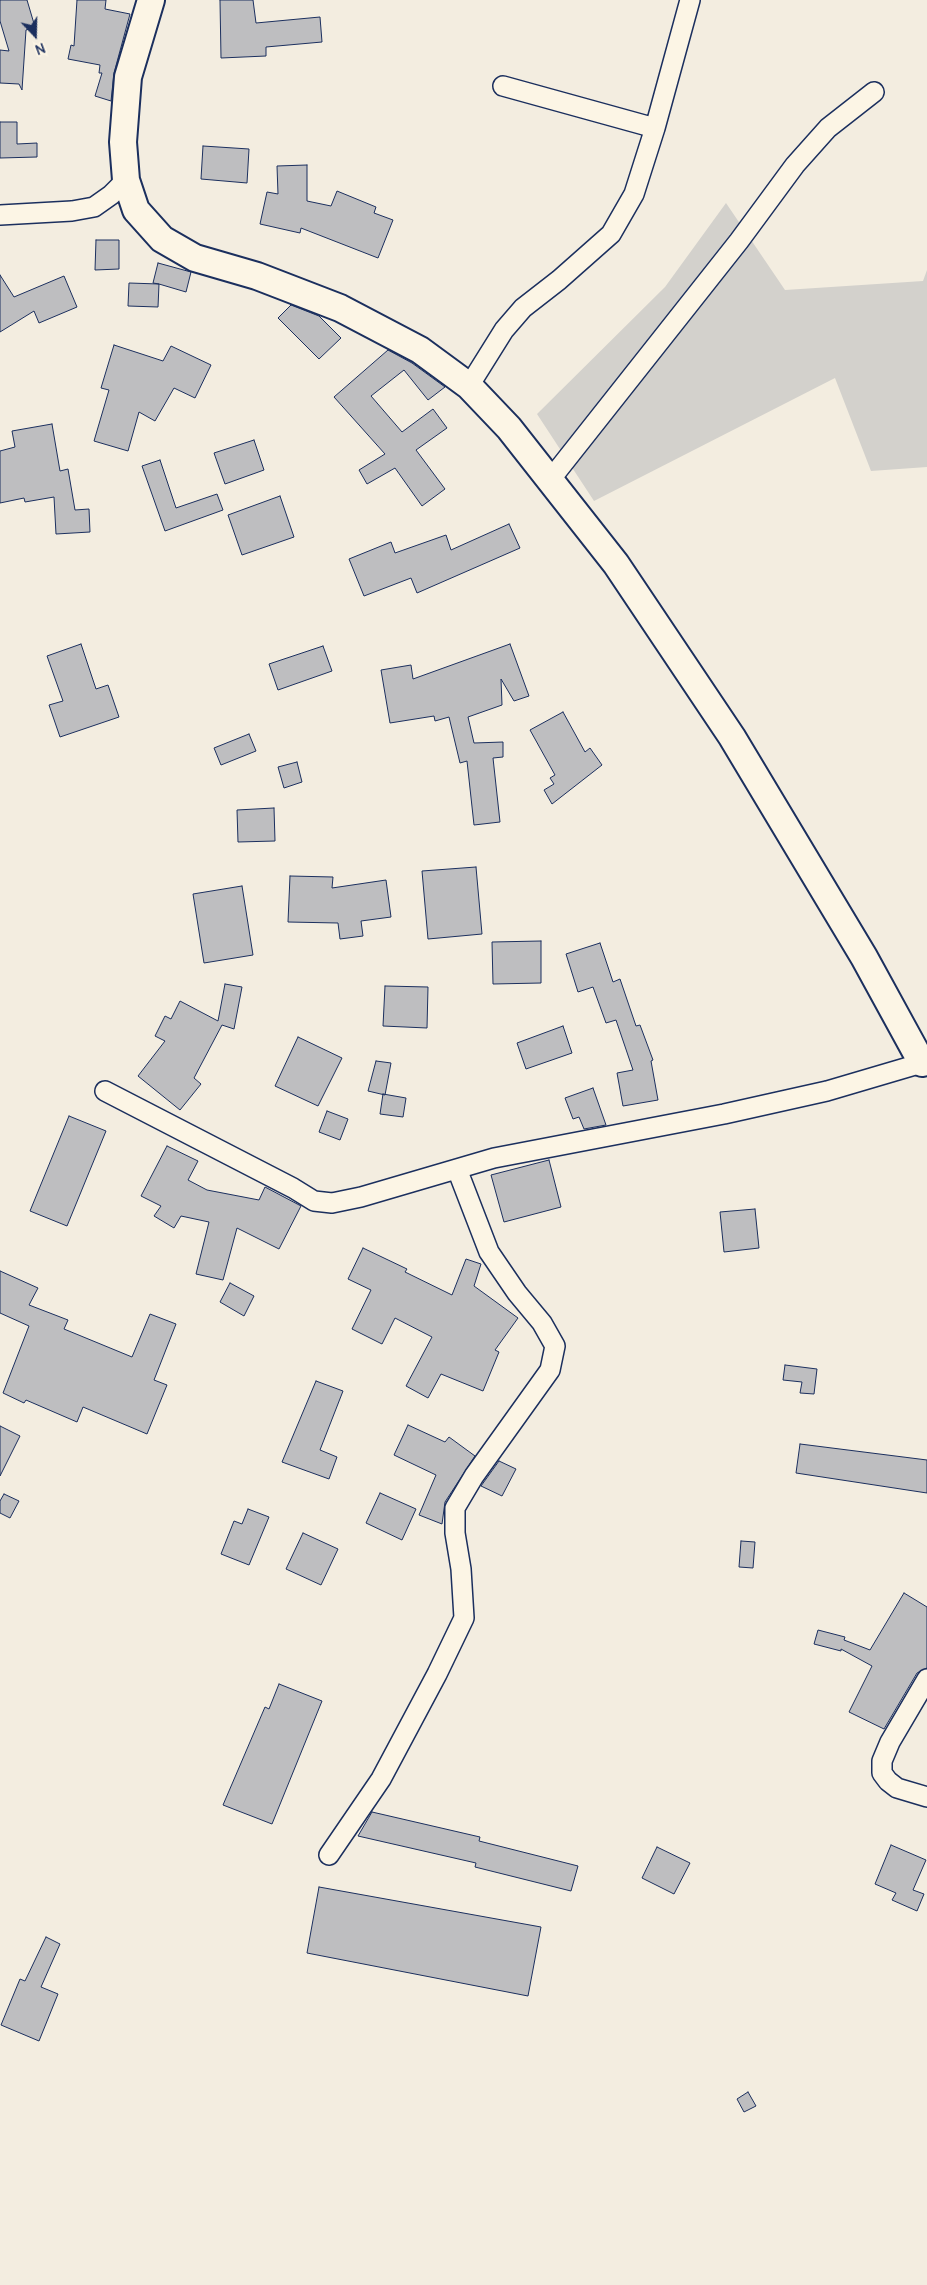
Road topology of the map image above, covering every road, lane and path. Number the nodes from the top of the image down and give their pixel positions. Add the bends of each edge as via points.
1 (151, 0) edge
2 (690, 0) edge
3 (502, 86) dead end
4 (874, 92) dead end
5 (655, 128) junction
6 (126, 180) junction
7 (0, 215) edge
8 (469, 386) junction
9 (550, 480) junction
10 (924, 1063) edge
11 (105, 1091) dead end
12 (457, 1169) junction
13 (927, 1679) edge
14 (927, 1797) edge
15 (329, 1855) dead end

1 - 6 street via 128,77 123,142
2 - 5 street
3 - 5 street
4 - 9 street via 828,128 795,165
5 - 8 street via 634,194 611,234 523,308 504,330
6 - 7 street via 94,207
6 - 8 street via 136,210 162,239 195,258 257,276 340,308 420,350
8 - 9 street
9 - 10 street via 616,564 732,737
10 - 12 street via 827,1091 494,1158
11 - 12 street via 314,1201 332,1203 361,1197
12 - 15 street via 489,1252 542,1323 555,1346 550,1370 455,1508 464,1618 381,1778
13 - 14 street via 882,1761 882,1773 888,1781 897,1788

